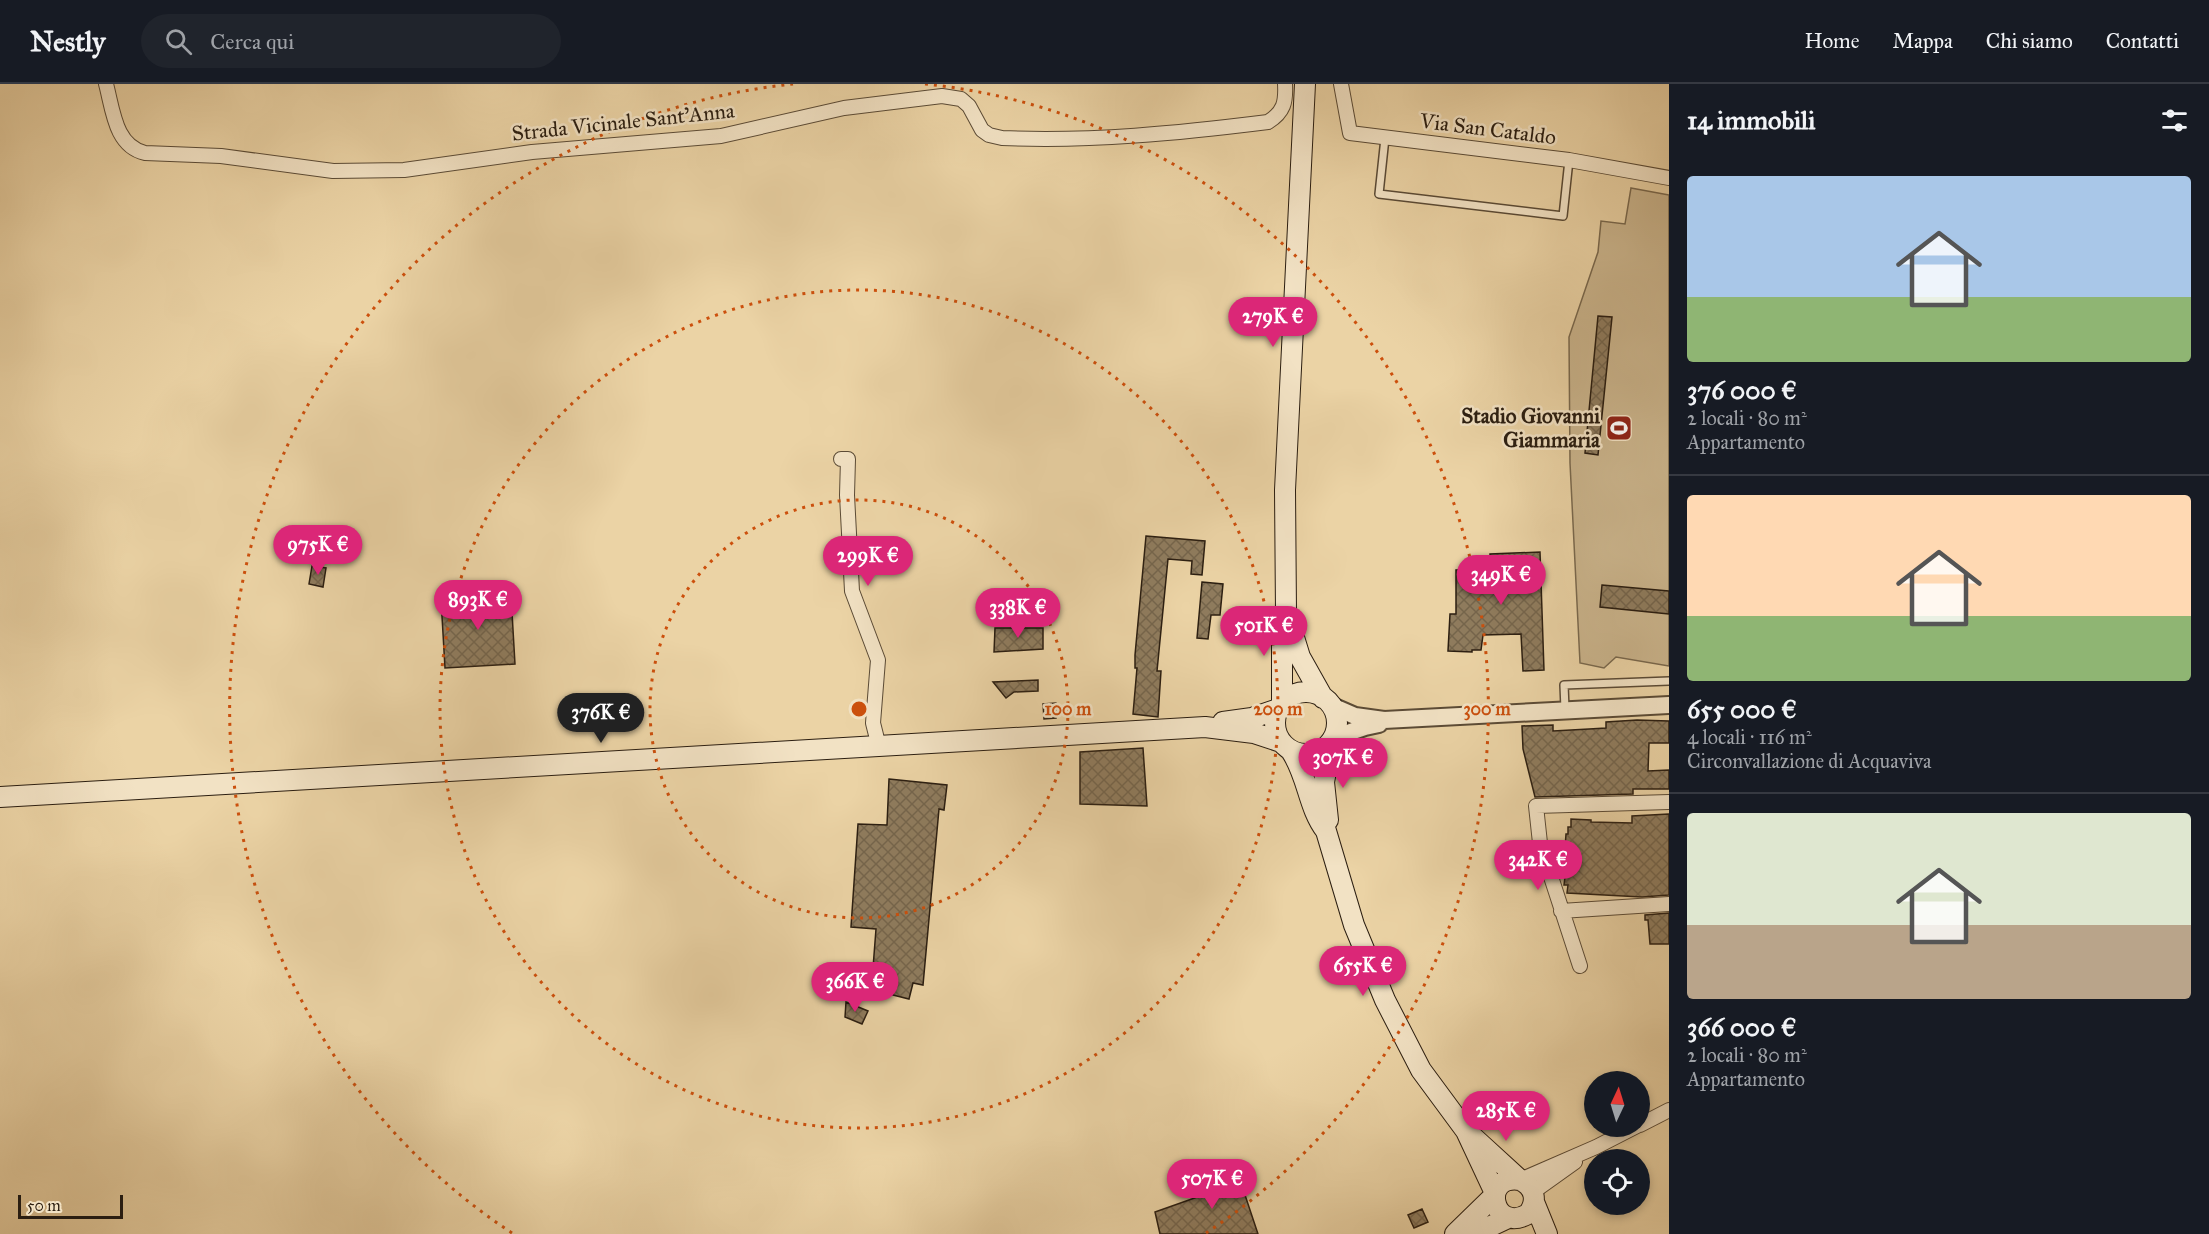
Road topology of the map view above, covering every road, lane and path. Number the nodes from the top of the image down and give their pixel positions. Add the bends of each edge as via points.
1 (106, 84) edge
2 (1285, 84) edge
3 (1305, 84) edge
4 (1341, 84) edge
5 (1385, 138) junction
6 (1569, 160) junction
7 (1669, 178) edge
8 (841, 459) dead end
9 (1286, 612) junction
10 (1669, 681) edge
11 (1327, 702) junction
12 (1669, 705) edge
13 (1280, 707) junction
14 (1565, 711) junction
15 (1409, 719) junction
16 (1205, 727) junction
17 (1333, 739) junction
18 (1286, 746) junction
19 (879, 747) junction
20 (0, 797) edge
21 (1669, 802) edge
22 (1326, 831) junction
23 (1669, 904) edge
24 (1561, 911) junction
25 (1580, 966) dead end
26 (1669, 1110) edge
27 (1650, 1120) edge
28 (1466, 1131) junction
29 (1616, 1137) edge
30 (1529, 1191) junction
31 (1495, 1194) junction
32 (1512, 1219) junction
33 (1455, 1234) edge
34 (1474, 1234) edge
35 (1529, 1234) edge
36 (1547, 1234) edge

1 - 2 street, Strada Vicinale Sant'Anna via 120,134 134,151 221,156 333,171 404,170 532,152 721,136 844,108 942,96 961,99 982,130 1002,138 1167,133 1268,122 1283,109
3 - 9 main road via 1284,490
4 - 5 street, Via San Cataldo via 1350,133
5 - 6 street, Via San Cataldo
5 - 6 lane via 1379,194 1563,216
6 - 7 street, Via San Cataldo
8 - 19 street via 848,459 852,591 878,660 873,723
9 - 11 main road via 1300,657
9 - 13 main road
10 - 14 lane via 1564,685
11 - 13 main road via 1315,694 1297,694
11 - 15 street via 1363,718
11 - 17 main road via 1337,722
12 - 14 street
13 - 16 main road via 1252,718
13 - 18 main road via 1275,726
14 - 15 street
15 - 17 street via 1365,727
16 - 18 main road via 1254,733
16 - 19 main road
17 - 18 main road via 1314,753 1298,753
17 - 22 main road via 1324,782
18 - 22 main road via 1303,773 1317,820
19 - 20 main road
21 - 24 street via 1536,806 1540,843
22 - 28 main road via 1354,925 1385,1000 1421,1070
23 - 24 street
24 - 25 street
26 - 27 street
28 - 30 main road
28 - 31 main road
29 - 30 street
30 - 31 main road via 1508,1180
30 - 32 main road via 1528,1214
30 - 36 main road
31 - 32 main road via 1497,1210
31 - 33 main road
32 - 34 main road
32 - 35 main road

